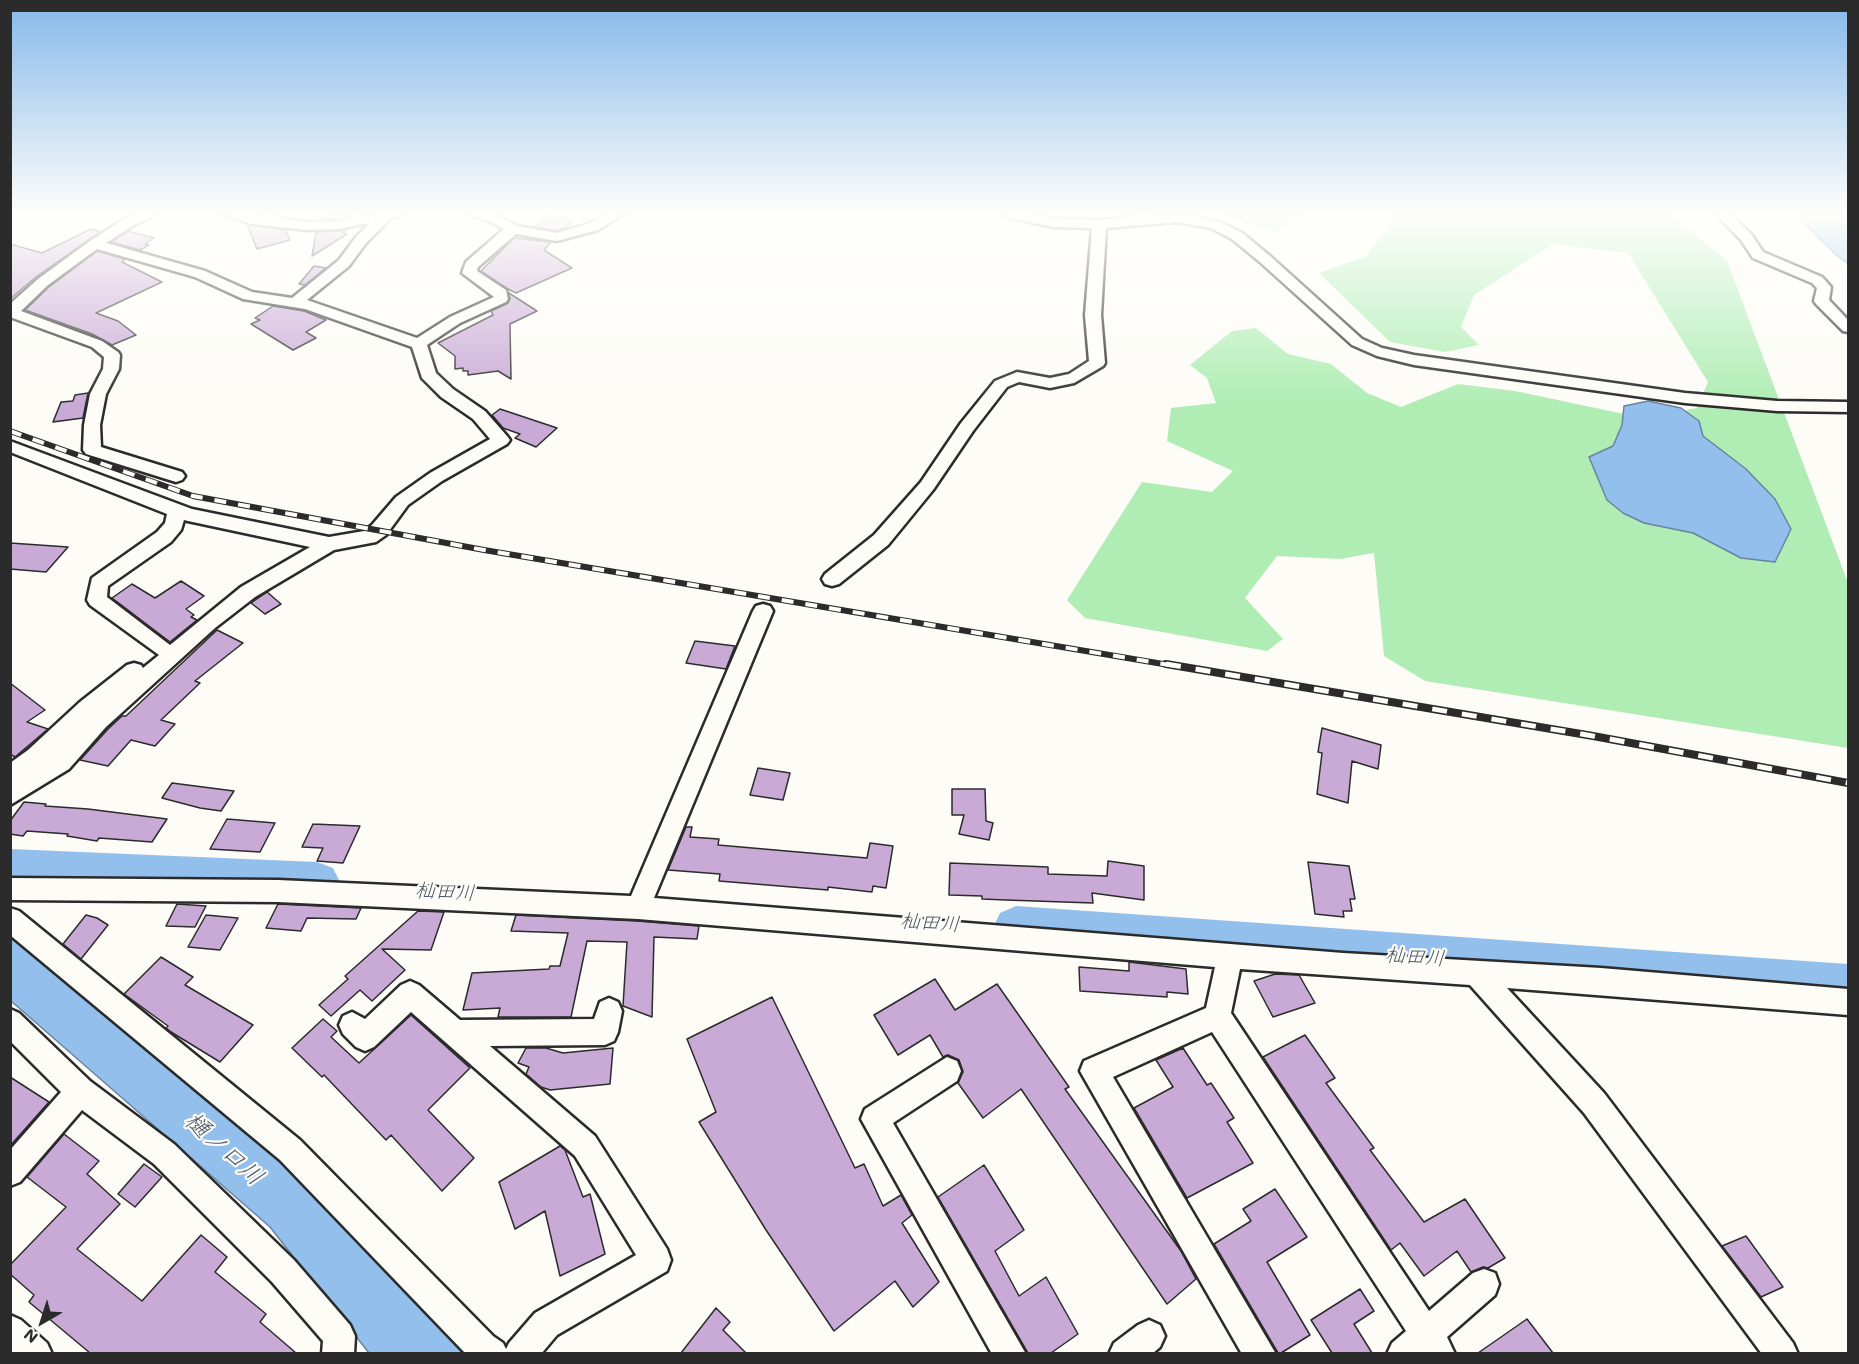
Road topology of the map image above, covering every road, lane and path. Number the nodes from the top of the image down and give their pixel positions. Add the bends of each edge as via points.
1 (50, 277) edge
2 (206, 277) edge
3 (328, 277) edge
4 (475, 277) edge
5 (1096, 277) edge
6 (1284, 277) edge
7 (1809, 277) edge
8 (296, 303) junction
9 (11, 312) edge
10 (1848, 328) edge
11 (418, 344) junction
12 (1848, 407) edge
13 (10, 446) edge
14 (176, 476) dead end
15 (177, 511) junction
16 (322, 543) junction
17 (832, 579) dead end
18 (763, 611) dead end
19 (162, 648) junction
20 (10, 775) edge
21 (10, 795) edge
22 (10, 889) edge
23 (638, 908) junction
24 (10, 919) edge
25 (1230, 956) junction
26 (1477, 974) junction
27 (1848, 1002) edge
28 (609, 1011) dead end
29 (1217, 1016) junction
30 (10, 1022) edge
31 (352, 1025) dead end
32 (453, 1033) junction
33 (947, 1071) dead end
34 (80, 1090) junction
35 (10, 1172) edge
36 (1484, 1284) dead end
37 (10, 1331) edge
38 (1423, 1348) edge
39 (36, 1353) edge
40 (338, 1353) edge
41 (492, 1353) edge
42 (520, 1353) edge
43 (1010, 1353) edge
44 (1260, 1353) edge
45 (1782, 1353) edge

1 - 9 street
2 - 8 street via 248,296
3 - 8 street
4 - 11 street via 501,293 501,299 455,320
5 - 17 street via 1093,315 1097,363 1074,378 1050,382 1017,378 1001,384 889,531
6 - 12 street via 1357,342 1414,360 1685,398
7 - 10 street via 1824,287 1821,301
8 - 11 street
9 - 14 street via 97,344 112,355 111,369 98,394 92,450
11 - 16 street via 428,375 479,415 501,440 402,501 369,537
13 - 15 street
15 - 16 street
15 - 19 street via 174,525 164,537 99,583 98,600
16 - 19 street via 275,563
16 - 21 street via 208,623 98,721 61,762
18 - 23 street
19 - 20 street
22 - 23 street via 279,891
23 - 25 street
24 - 41 street via 290,1150
25 - 26 street
25 - 29 street
26 - 27 street
26 - 45 street via 1594,1103
28 - 32 street via 605,1032
29 - 38 street
29 - 44 street via 1094,1071
30 - 34 street
31 - 32 street via 365,1038 410,994
32 - 42 street via 585,1146 656,1260 546,1324
33 - 43 street via 875,1119
34 - 35 street
34 - 40 street via 164,1154 283,1271 339,1336
36 - 38 street
37 - 39 street

